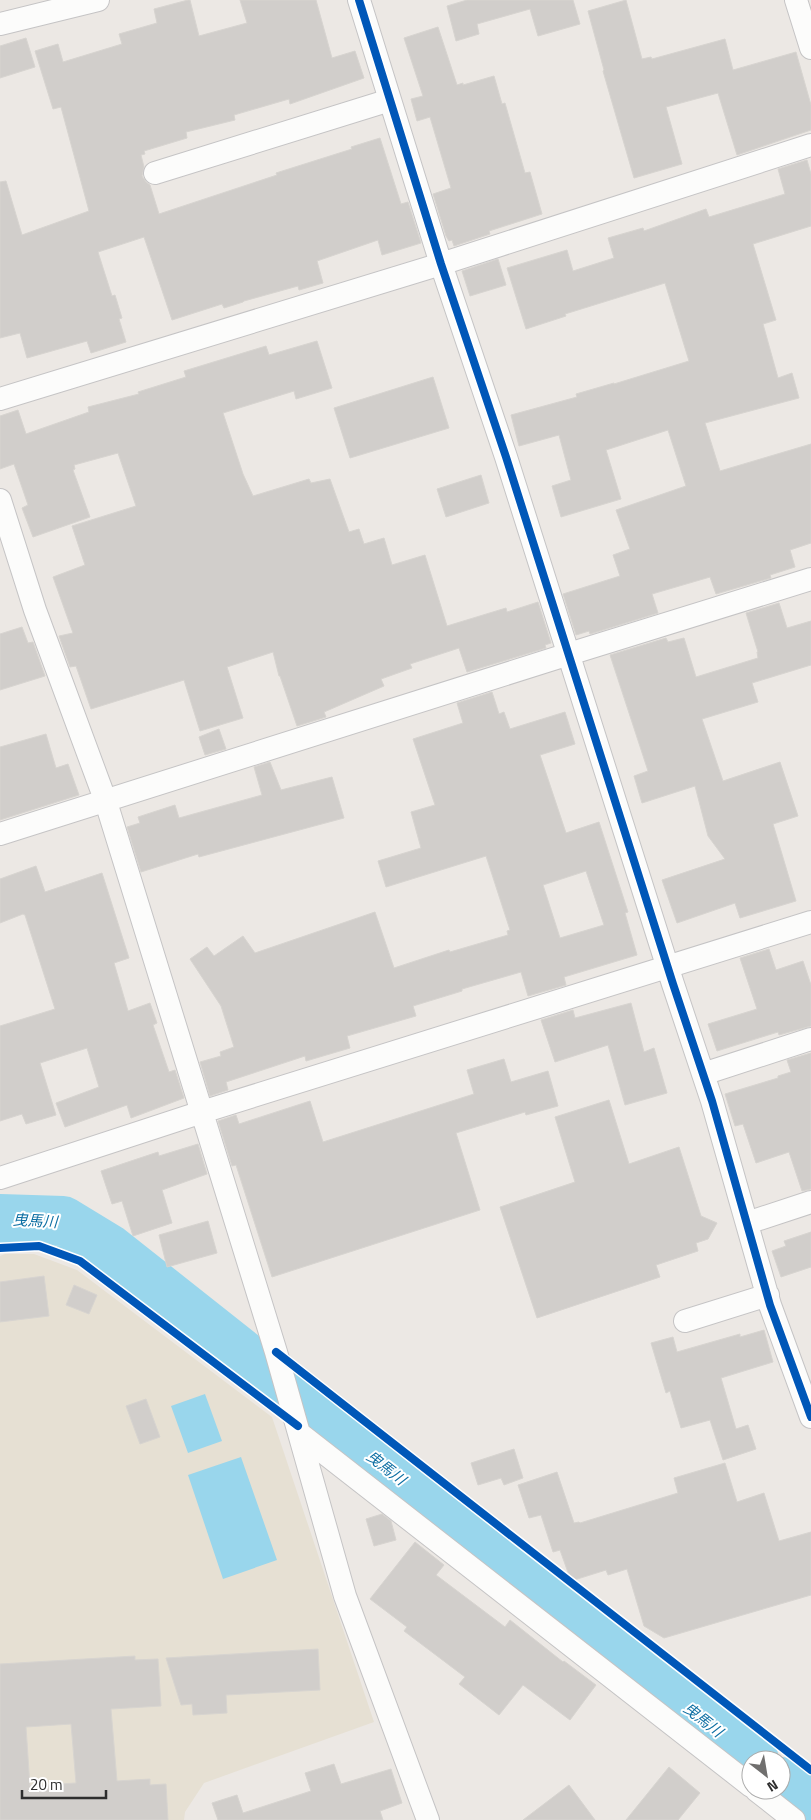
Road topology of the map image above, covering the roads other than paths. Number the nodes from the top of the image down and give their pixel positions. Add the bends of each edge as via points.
1 (98, 0) edge
2 (359, 0) edge
3 (796, 0) edge
4 (0, 24) edge
5 (811, 48) edge
6 (390, 100) junction
7 (811, 145) edge
8 (155, 173) dead end
9 (441, 264) junction
10 (0, 398) edge
11 (0, 500) edge
12 (811, 580) edge
13 (569, 654) junction
14 (106, 802) junction
15 (0, 834) edge
16 (811, 922) edge
17 (667, 966) junction
18 (811, 1039) edge
19 (703, 1074) junction
20 (202, 1112) junction
21 (0, 1178) edge
22 (811, 1202) edge
23 (747, 1223) junction
24 (768, 1296) junction
25 (685, 1321) dead end
26 (811, 1417) edge
27 (298, 1429) junction
28 (741, 1778) edge
29 (769, 1800) edge
30 (428, 1820) edge
31 (794, 1820) edge

1 - 4 street
2 - 6 street
3 - 5 street
6 - 8 street
6 - 9 street
7 - 9 street
9 - 10 street
9 - 13 street
11 - 14 street via 35,610
12 - 13 street
13 - 14 street
13 - 17 street
14 - 15 street
14 - 20 street
16 - 17 street
17 - 19 street
17 - 20 street
18 - 19 street
19 - 23 street
20 - 21 street
20 - 27 street
22 - 23 street
23 - 24 street
24 - 25 street
24 - 26 street
27 - 28 street
27 - 30 street via 345,1596
29 - 31 street

